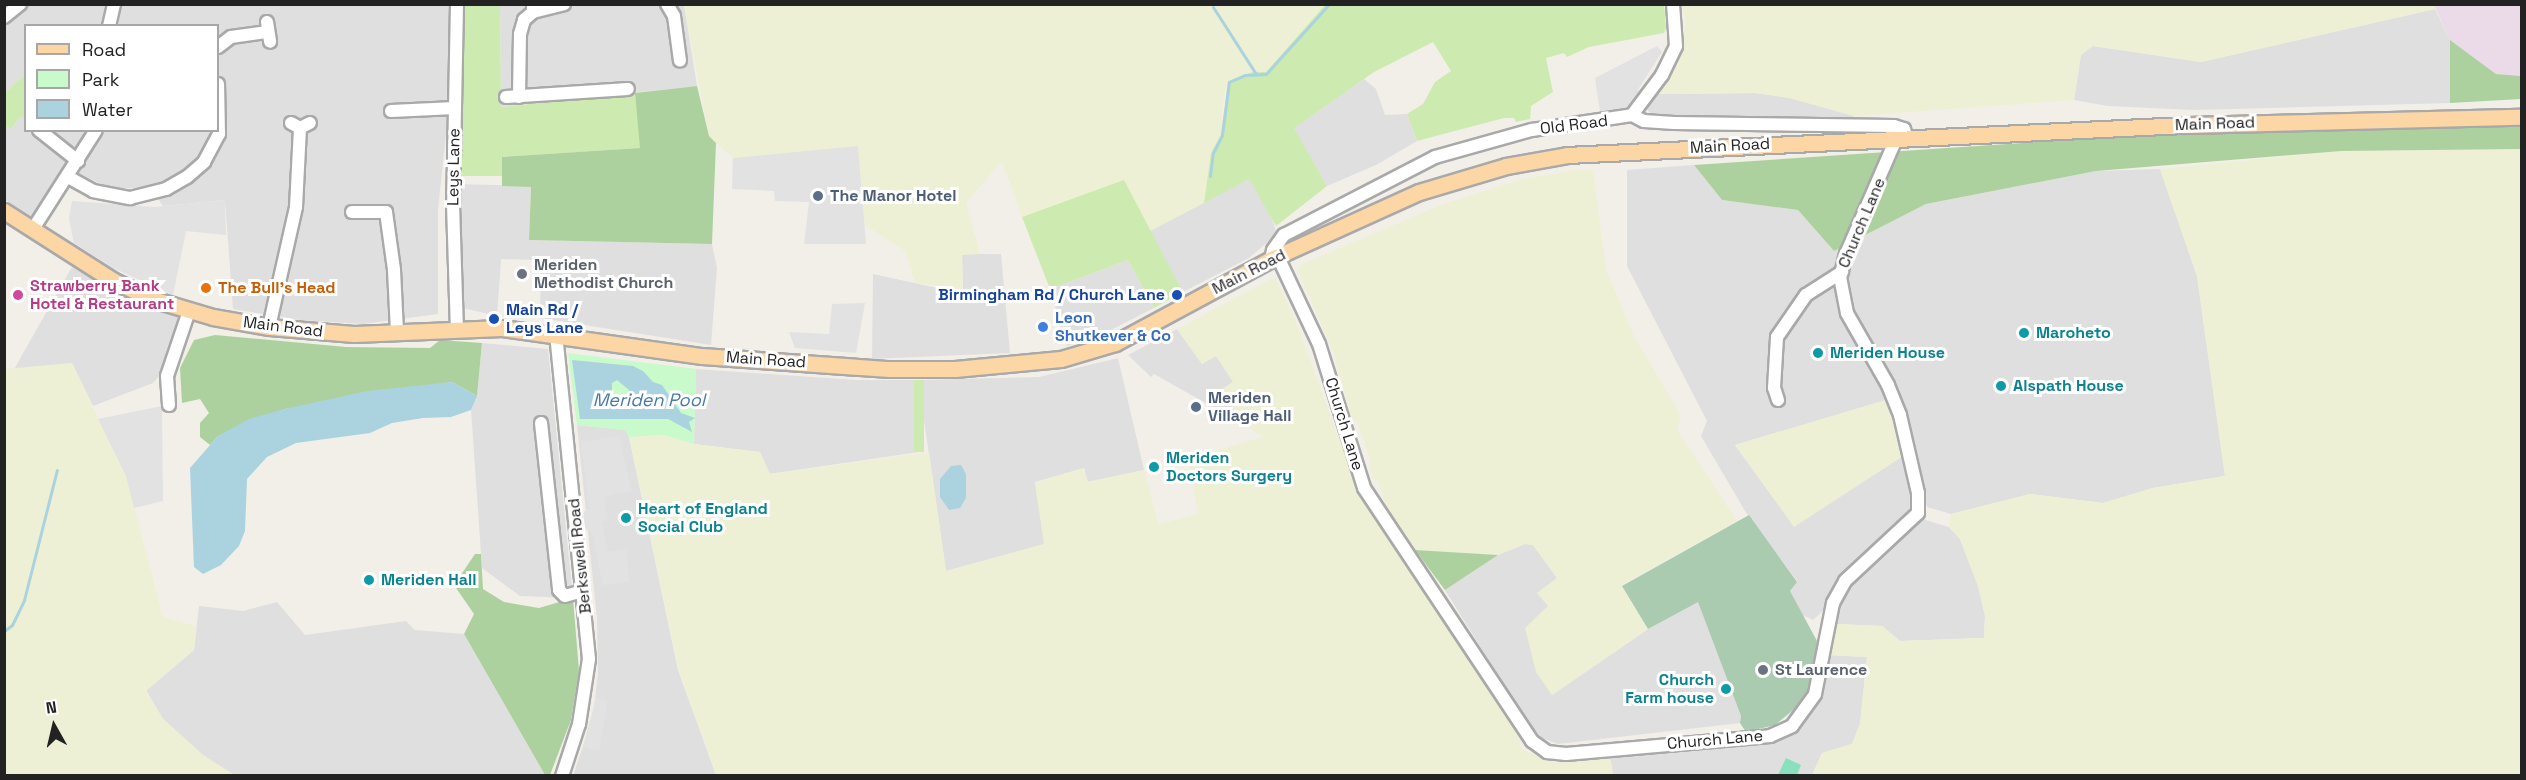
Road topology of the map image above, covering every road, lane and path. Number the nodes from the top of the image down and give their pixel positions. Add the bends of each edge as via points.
1 (20, 4) edge
2 (114, 4) edge
3 (457, 4) edge
4 (564, 4) edge
5 (667, 4) edge
6 (1673, 4) edge
7 (533, 8) edge
8 (4, 17) edge
9 (110, 24) edge
10 (268, 32) dead end
11 (219, 46) edge
12 (680, 61) dead end
13 (628, 89) dead end
14 (455, 108) junction
15 (391, 111) dead end
16 (1632, 115) junction
17 (2522, 117) edge
18 (300, 124) dead end
19 (42, 132) edge
20 (95, 132) edge
21 (219, 132) edge
22 (1902, 139) junction
23 (78, 161) junction
24 (68, 177) junction
25 (4, 211) edge
26 (352, 212) dead end
27 (33, 229) junction
28 (1275, 258) junction
29 (1842, 272) junction
30 (189, 311) junction
31 (269, 327) junction
32 (457, 329) junction
33 (397, 332) junction
34 (556, 334) junction
35 (1778, 400) dead end
36 (169, 405) dead end
37 (541, 423) dead end
38 (583, 591) junction
39 (562, 776) edge

1 - 8 street
2 - 9 street
3 - 14 street, Leys Lane
4 - 7 street
5 - 12 street via 674,16
6 - 16 street via 1676,46 1662,75
7 - 13 street via 520,34 512,97
10 - 11 street via 231,37
14 - 15 street
14 - 32 street, Leys Lane
16 - 22 street, Old Road via 1644,121 1674,123 1894,126 1904,129
16 - 28 street, Old Road via 1532,130 1435,157 1284,235 1273,250
17 - 22 main road, Main Road via 2185,125
18 - 31 street via 296,207
19 - 23 street
20 - 23 street
21 - 24 street via 204,162 166,189 129,198 93,191
22 - 28 main road, Main Road via 1605,152 1506,166 1419,192
22 - 29 street, Church Lane
23 - 24 street
24 - 27 street
25 - 27 main road, Main Road
26 - 33 street via 386,212
27 - 30 main road, Main Road via 114,281
28 - 29 street, Church Lane via 1319,344 1364,488 1532,741 1547,752 1558,754 1770,736 1792,726 1810,702 1833,603 1845,581 1918,513 1919,499 1900,415 1888,385 1847,313
28 - 34 main road, Main Road via 1121,341 1061,359 1026,364 890,369 741,359
29 - 35 street via 1806,295 1777,337 1774,388
30 - 31 main road, Main Road
30 - 36 street via 167,376
31 - 33 main road, Main Road via 354,334
32 - 33 main road, Main Road
32 - 34 main road, Main Road
34 - 38 street, Berkswell Road
37 - 38 street via 559,590 565,596
38 - 39 street, Berkswell Road via 587,678 579,724

